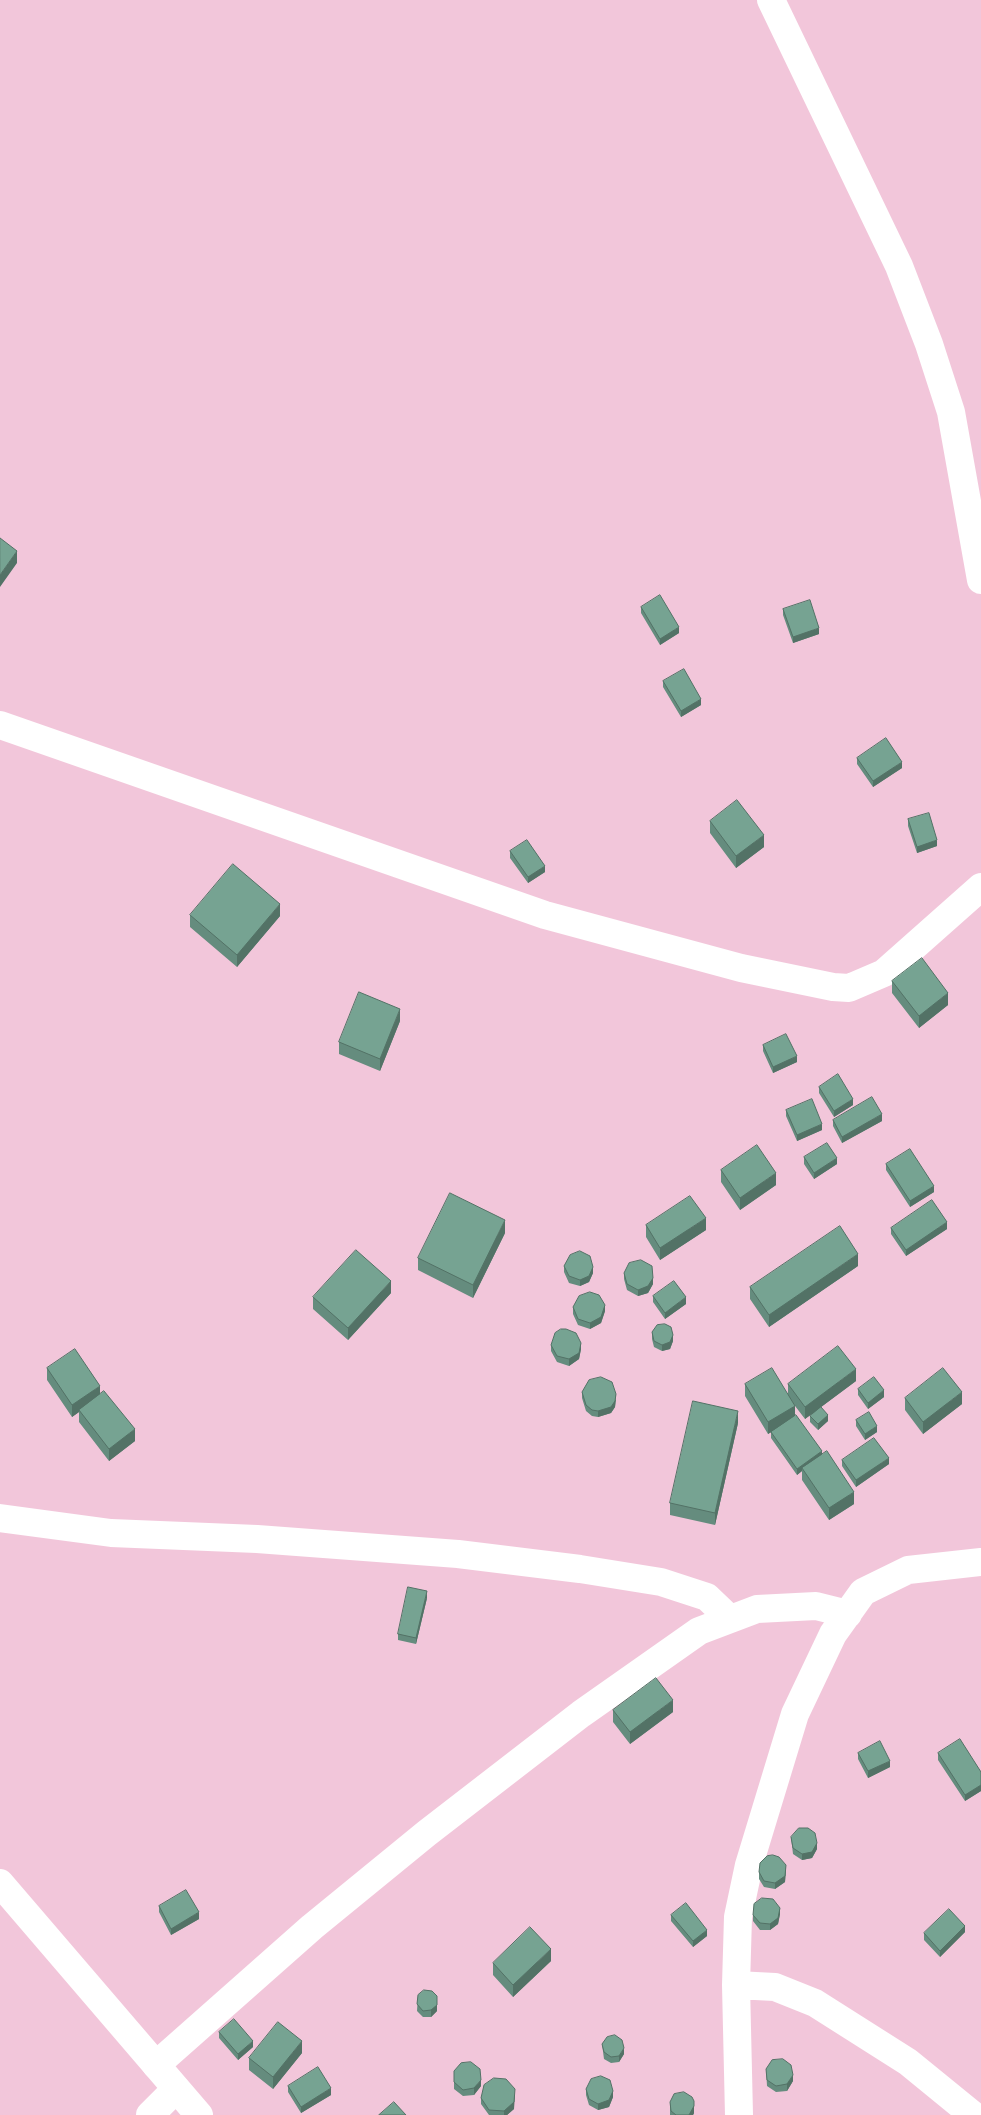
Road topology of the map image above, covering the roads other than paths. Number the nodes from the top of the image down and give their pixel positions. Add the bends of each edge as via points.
1 (771, 0) edge
2 (981, 580) edge
3 (0, 725) edge
4 (981, 887) edge
5 (0, 1518) edge
6 (981, 1562) edge
7 (848, 1614) junction
8 (730, 1619) junction
9 (0, 1883) edge
10 (736, 1984) junction
11 (156, 2065) junction
12 (176, 2088) junction
13 (150, 2115) edge
14 (199, 2115) edge
15 (739, 2115) edge
16 (973, 2115) edge

1 - 2 street via 899,266 929,344 951,412
3 - 4 street via 545,915 741,968 833,987 849,988 884,972
5 - 8 street via 111,1533 458,1554 580,1569 670,1585 707,1597
6 - 7 street via 908,1570 863,1592
7 - 8 street via 816,1606 757,1609
7 - 10 street via 833,1634 795,1714 749,1865 738,1917
8 - 11 street via 699,1631 588,1708 427,1833 312,1927
9 - 11 street
10 - 15 street
10 - 16 street via 775,1987 815,2003 908,2062
11 - 12 street
12 - 13 street
12 - 14 street

